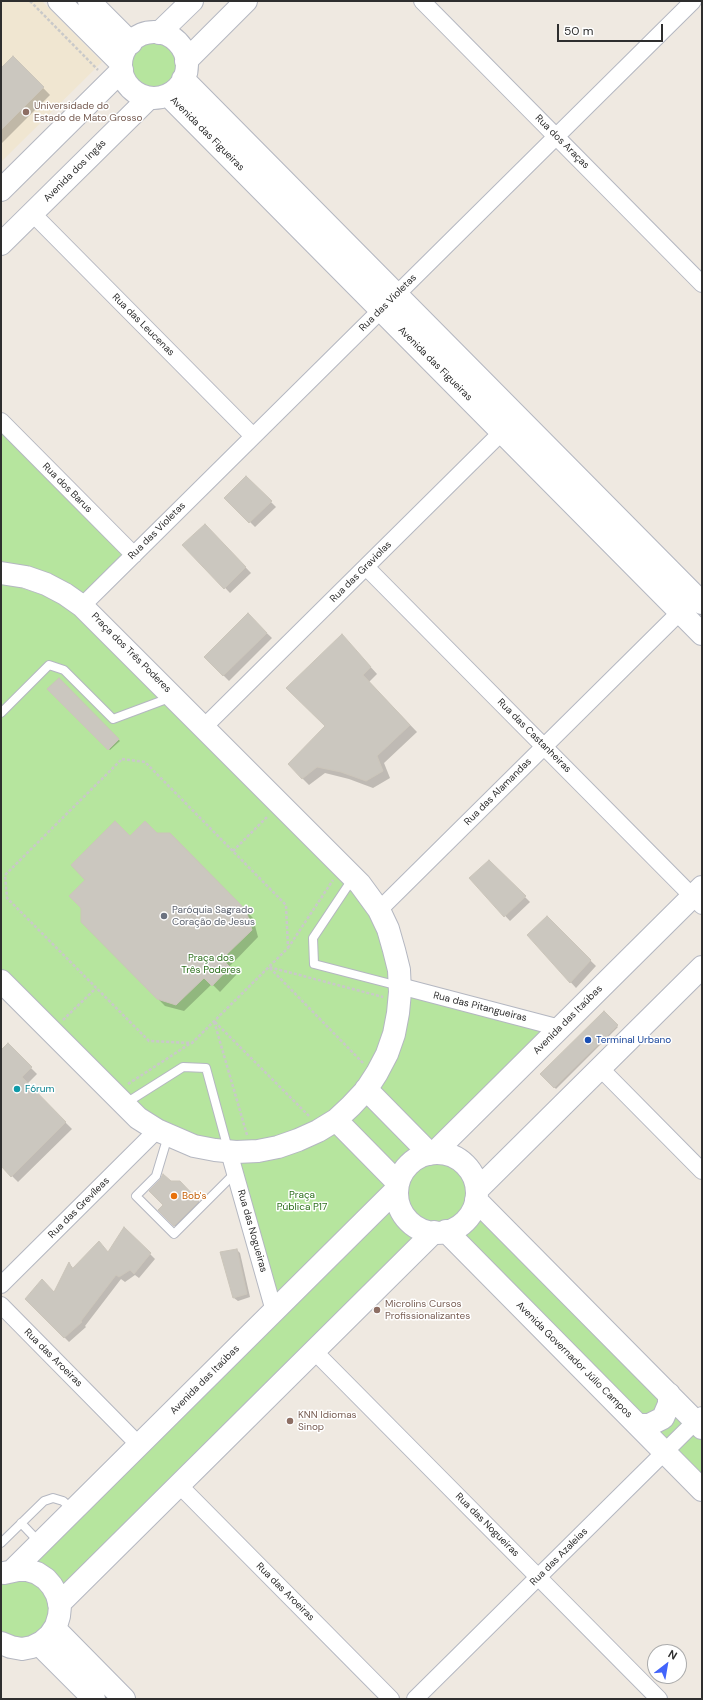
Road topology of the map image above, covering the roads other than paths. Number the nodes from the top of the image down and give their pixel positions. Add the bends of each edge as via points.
1 (59, 1) edge
2 (89, 1) edge
3 (192, 1) edge
4 (246, 1) edge
5 (422, 1) edge
6 (693, 1) edge
7 (159, 33) junction
8 (131, 43) junction
9 (121, 67) junction
10 (185, 70) junction
11 (159, 96) junction
12 (556, 136) junction
13 (1, 190) edge
14 (32, 213) junction
15 (1, 244) edge
16 (702, 284) edge
17 (396, 295) junction
18 (381, 310) junction
19 (517, 417) junction
20 (1, 421) edge
21 (502, 432) junction
22 (253, 436) junction
23 (134, 555) junction
24 (366, 567) junction
25 (1, 572) edge
26 (700, 597) edge
27 (82, 606) junction
28 (680, 612) junction
29 (702, 634) edge
30 (174, 697) junction
31 (1, 713) edge
32 (204, 727) junction
33 (544, 746) junction
34 (347, 872) junction
35 (699, 897) edge
36 (379, 910) junction
37 (702, 967) edge
38 (1, 981) edge
39 (399, 994) junction
40 (560, 1028) junction
41 (600, 1068) junction
42 (371, 1082) junction
43 (118, 1099) junction
44 (328, 1124) junction
45 (162, 1133) junction
46 (229, 1152) junction
47 (432, 1153) junction
48 (702, 1171) edge
49 (236, 1173) junction
50 (398, 1186) junction
51 (476, 1195) junction
52 (440, 1232) junction
53 (1, 1285) edge
54 (1, 1305) edge
55 (274, 1311) junction
56 (314, 1351) junction
57 (669, 1394) junction
58 (700, 1421) edge
59 (638, 1425) junction
60 (140, 1445) junction
61 (664, 1452) junction
62 (179, 1485) junction
63 (702, 1490) edge
64 (74, 1510) junction
65 (21, 1523) junction
66 (1, 1543) edge
67 (40, 1543) junction
68 (4, 1574) edge
69 (538, 1577) junction
70 (60, 1604) junction
71 (55, 1629) junction
72 (39, 1644) junction
73 (6, 1651) edge
74 (94, 1699) edge
75 (124, 1699) edge
76 (391, 1699) edge
77 (415, 1699) edge
78 (659, 1699) edge

1 - 9 street, Avenida das Figueiras
2 - 8 street
3 - 7 street
4 - 10 street
5 - 12 street, Rua dos Araças
6 - 12 street, Rua das Violetas
7 - 8 street via 146,34
7 - 10 street via 171,38 183,50
8 - 9 street via 122,56
9 - 11 street, Avenida das Figueiras via 125,81 136,93
9 - 13 street
10 - 11 street, Avenida das Figueiras via 177,89
10 - 17 street
11 - 14 street, Avenida dos Ingás
11 - 18 street, Avenida das Figueiras
12 - 16 street, Rua dos Araças
12 - 17 street, Rua das Violetas
14 - 15 street, Avenida dos Ingás
14 - 22 street, Rua das Leucenas
17 - 18 street, Rua das Violetas
17 - 19 street
18 - 21 street, Avenida das Figueiras
18 - 22 street, Rua das Violetas
19 - 21 street, Rua das Graviolas
19 - 26 street
20 - 23 street, Rua dos Barus
21 - 24 street, Rua das Graviolas
21 - 28 street, Avenida das Figueiras
22 - 23 street, Rua das Violetas
23 - 27 street, Rua das Violetas
24 - 32 street, Rua das Graviolas
24 - 33 street, Rua das Castanheiras
25 - 27 street, Praça dos Três Poderes via 46,584
26 - 28 street, Rua das Alamandas
27 - 30 street, Praça dos Três Poderes
28 - 29 street, Avenida das Figueiras
28 - 33 street, Rua das Alamandas
30 - 31 lane via 113,719 64,670 49,665
30 - 32 street, Praça dos Três Poderes
32 - 34 street, Praça dos Três Poderes
33 - 35 street, Rua das Castanheiras
33 - 36 street, Rua das Alamandas
34 - 36 street, Praça dos Três Poderes via 367,892
34 - 39 lane via 313,938 314,964
35 - 40 street, Avenida das Itaúbas
36 - 39 street, Praça dos Três Poderes via 388,929 399,970
37 - 41 street
38 - 43 street, Praça dos Três Poderes
39 - 40 street, Rua das Pitangueiras
39 - 42 street, Praça dos Três Poderes via 394,1034 387,1054
40 - 47 street, Avenida das Itaúbas
41 - 48 street
41 - 51 street
42 - 44 street, Praça dos Três Poderes via 351,1106
42 - 47 street
43 - 45 street, Praça dos Três Poderes via 138,1118
43 - 46 lane via 183,1067 206,1068
44 - 46 street, Praça dos Três Poderes via 278,1147
44 - 50 street
45 - 46 street, Praça dos Três Poderes via 194,1146
45 - 49 lane via 156,1176 136,1196 174,1234
45 - 53 street, Rua das Grevíleas
46 - 49 street, Rua das Nogueiras
47 - 50 street via 407,1166
47 - 51 street via 450,1155 464,1163 473,1176
49 - 55 street, Rua das Nogueiras
50 - 52 street, Avenida Governador Júlio Campos via 398,1202 405,1216 416,1227
50 - 55 street, Avenida das Itaúbas
51 - 52 street via 471,1214 466,1220 454,1229
51 - 57 street
52 - 56 street
52 - 59 street, Avenida Governador Júlio Campos
54 - 60 street, Rua das Aroeiras
55 - 60 street, Avenida das Itaúbas
56 - 62 street
56 - 69 street, Rua das Nogueiras
57 - 58 street
57 - 59 street via 669,1404 663,1418 649,1425
58 - 61 street, Rua das Azaleias
59 - 61 street, Avenida Governador Júlio Campos
60 - 64 street, Avenida das Itaúbas
61 - 63 street, Avenida Governador Júlio Campos
61 - 69 street, Rua das Azaleias
62 - 70 street
62 - 76 street, Rua das Aroeiras
64 - 65 lane via 53,1498 44,1501
64 - 67 street, Avenida das Itaúbas
65 - 66 lane
65 - 67 lane
67 - 68 street, Avenida das Itaúbas
68 - 70 street via 28,1570 37,1573 52,1586
69 - 77 street, Rua das Azaleias
69 - 78 street, Rua das Nogueiras
70 - 71 street
71 - 72 street
71 - 75 street
72 - 73 street
72 - 74 street

